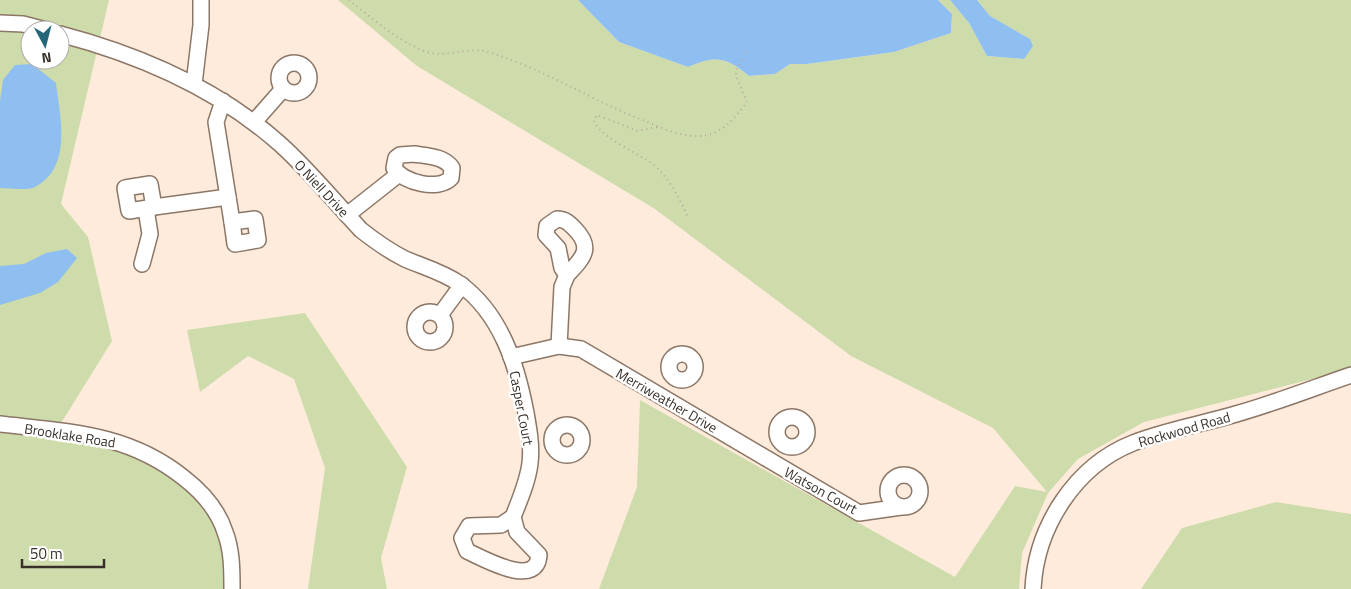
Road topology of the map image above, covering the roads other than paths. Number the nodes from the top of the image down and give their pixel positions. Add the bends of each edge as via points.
1 (202, 0) edge
2 (0, 23) edge
3 (20, 24) edge
4 (70, 37) edge
5 (194, 84) junction
6 (283, 89) dead end
7 (223, 101) junction
8 (254, 122) junction
9 (399, 174) dead end
10 (228, 197) junction
11 (347, 215) junction
12 (232, 222) dead end
13 (142, 264) dead end
14 (567, 275) dead end
15 (462, 286) junction
16 (440, 315) dead end
17 (559, 346) junction
18 (511, 357) junction
19 (1351, 374) edge
20 (674, 378) dead end
21 (664, 397) junction
22 (0, 424) edge
23 (552, 444) dead end
24 (783, 444) dead end
25 (531, 446) junction
26 (773, 462) junction
27 (901, 507) dead end
28 (513, 517) junction
29 (232, 589) edge
30 (1033, 589) edge

1 - 5 street
2 - 3 street
4 - 5 street, O Niell Drive via 145,62
5 - 7 street, O Niell Drive
6 - 8 street
7 - 8 street, O Niell Drive
7 - 10 street via 216,122
8 - 11 street, O Niell Drive via 307,170
9 - 11 street
10 - 12 street
10 - 13 street via 150,208 150,234
11 - 15 street, O Niell Drive via 367,236 389,251 444,274
14 - 17 street via 562,287
15 - 16 street
15 - 18 street, O Niell Drive via 492,317
17 - 18 street
17 - 21 street, Merriweather Drive via 581,349
18 - 25 street, Casper Court via 522,391
19 - 30 street, Rockwood Road via 1257,408 1133,443 1114,453 1081,477 1067,494 1048,527 1035,567
20 - 21 street
21 - 26 street, Merriweather Drive
22 - 29 street, Brooklake Road via 106,438 168,465 196,488 218,516 230,549
23 - 25 street
24 - 26 street
25 - 28 street, Casper Court via 527,479
26 - 27 street, Watson Court via 859,513
28 - 28 street via 501,525 469,526 462,538 464,548 518,573 532,570 539,555 517,532

